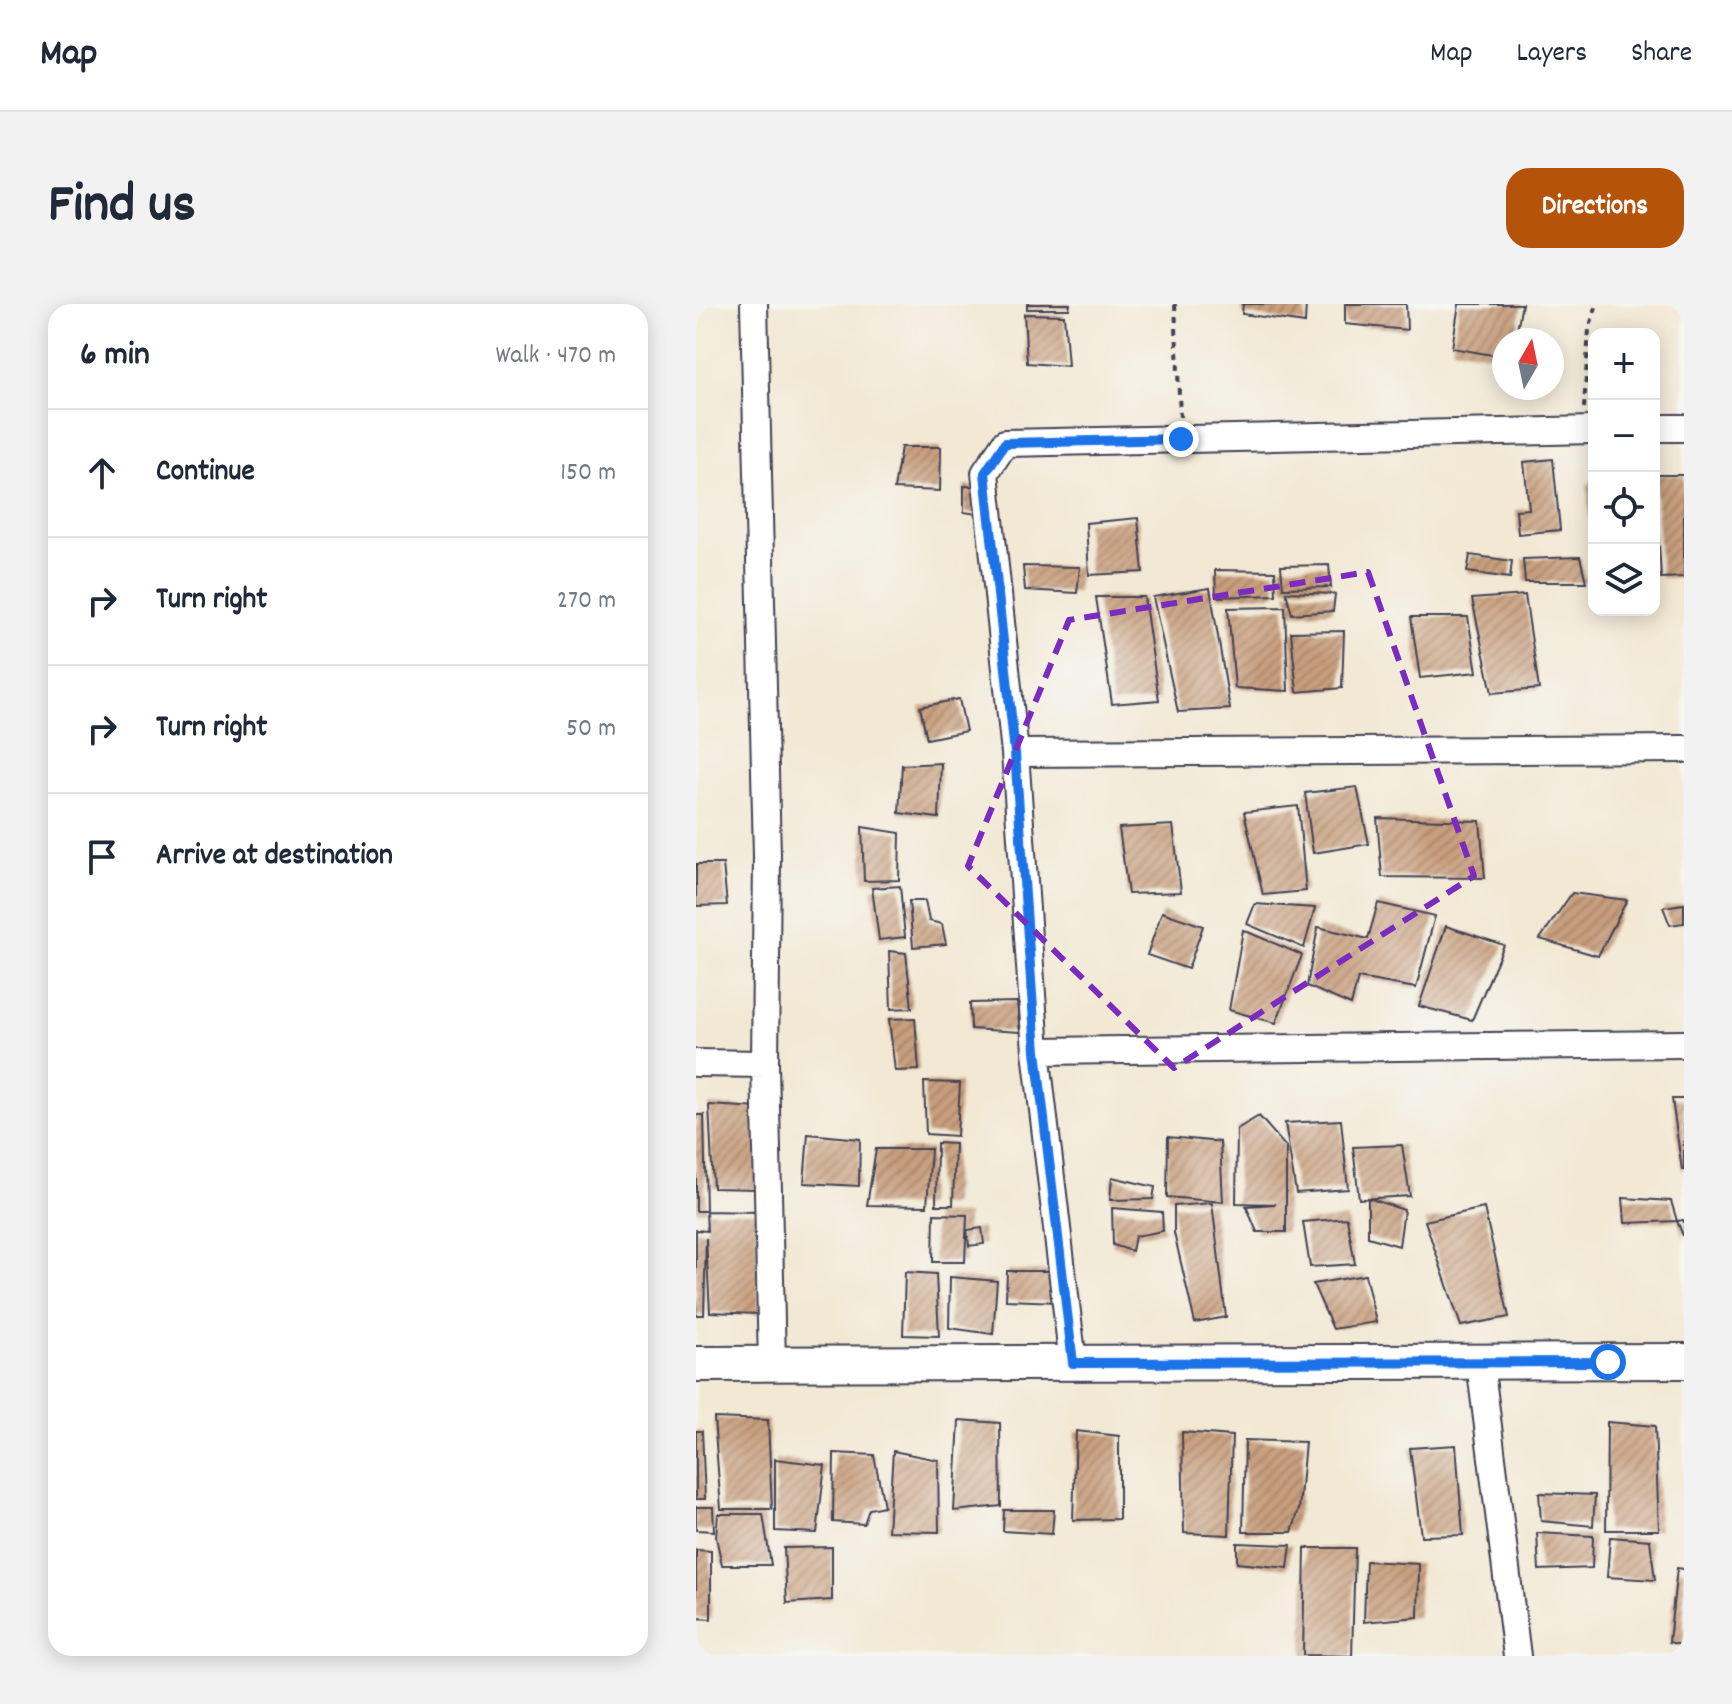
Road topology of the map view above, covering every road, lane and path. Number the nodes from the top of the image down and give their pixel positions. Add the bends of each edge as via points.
1 (754, 304) edge
2 (1175, 304) edge
3 (1597, 304) edge
4 (1588, 400) edge
5 (1660, 428) edge
6 (1684, 428) edge
7 (1588, 430) edge
8 (1181, 439) junction
9 (1684, 749) edge
10 (1015, 753) junction
11 (1684, 1044) edge
12 (1036, 1051) junction
13 (696, 1063) edge
14 (765, 1064) junction
15 (1684, 1361) edge
16 (1073, 1363) junction
17 (1480, 1363) junction
18 (696, 1364) edge
19 (772, 1364) junction
20 (1517, 1656) edge

1 - 14 street via 767,856
2 - 8 path
3 - 4 path via 1589,329
5 - 6 street
7 - 8 street
8 - 10 street via 1005,443 985,473
9 - 10 street
10 - 12 street
11 - 12 street
12 - 16 street
13 - 14 street
14 - 19 street
15 - 17 street
16 - 17 street
16 - 19 street
17 - 20 street
18 - 19 street

